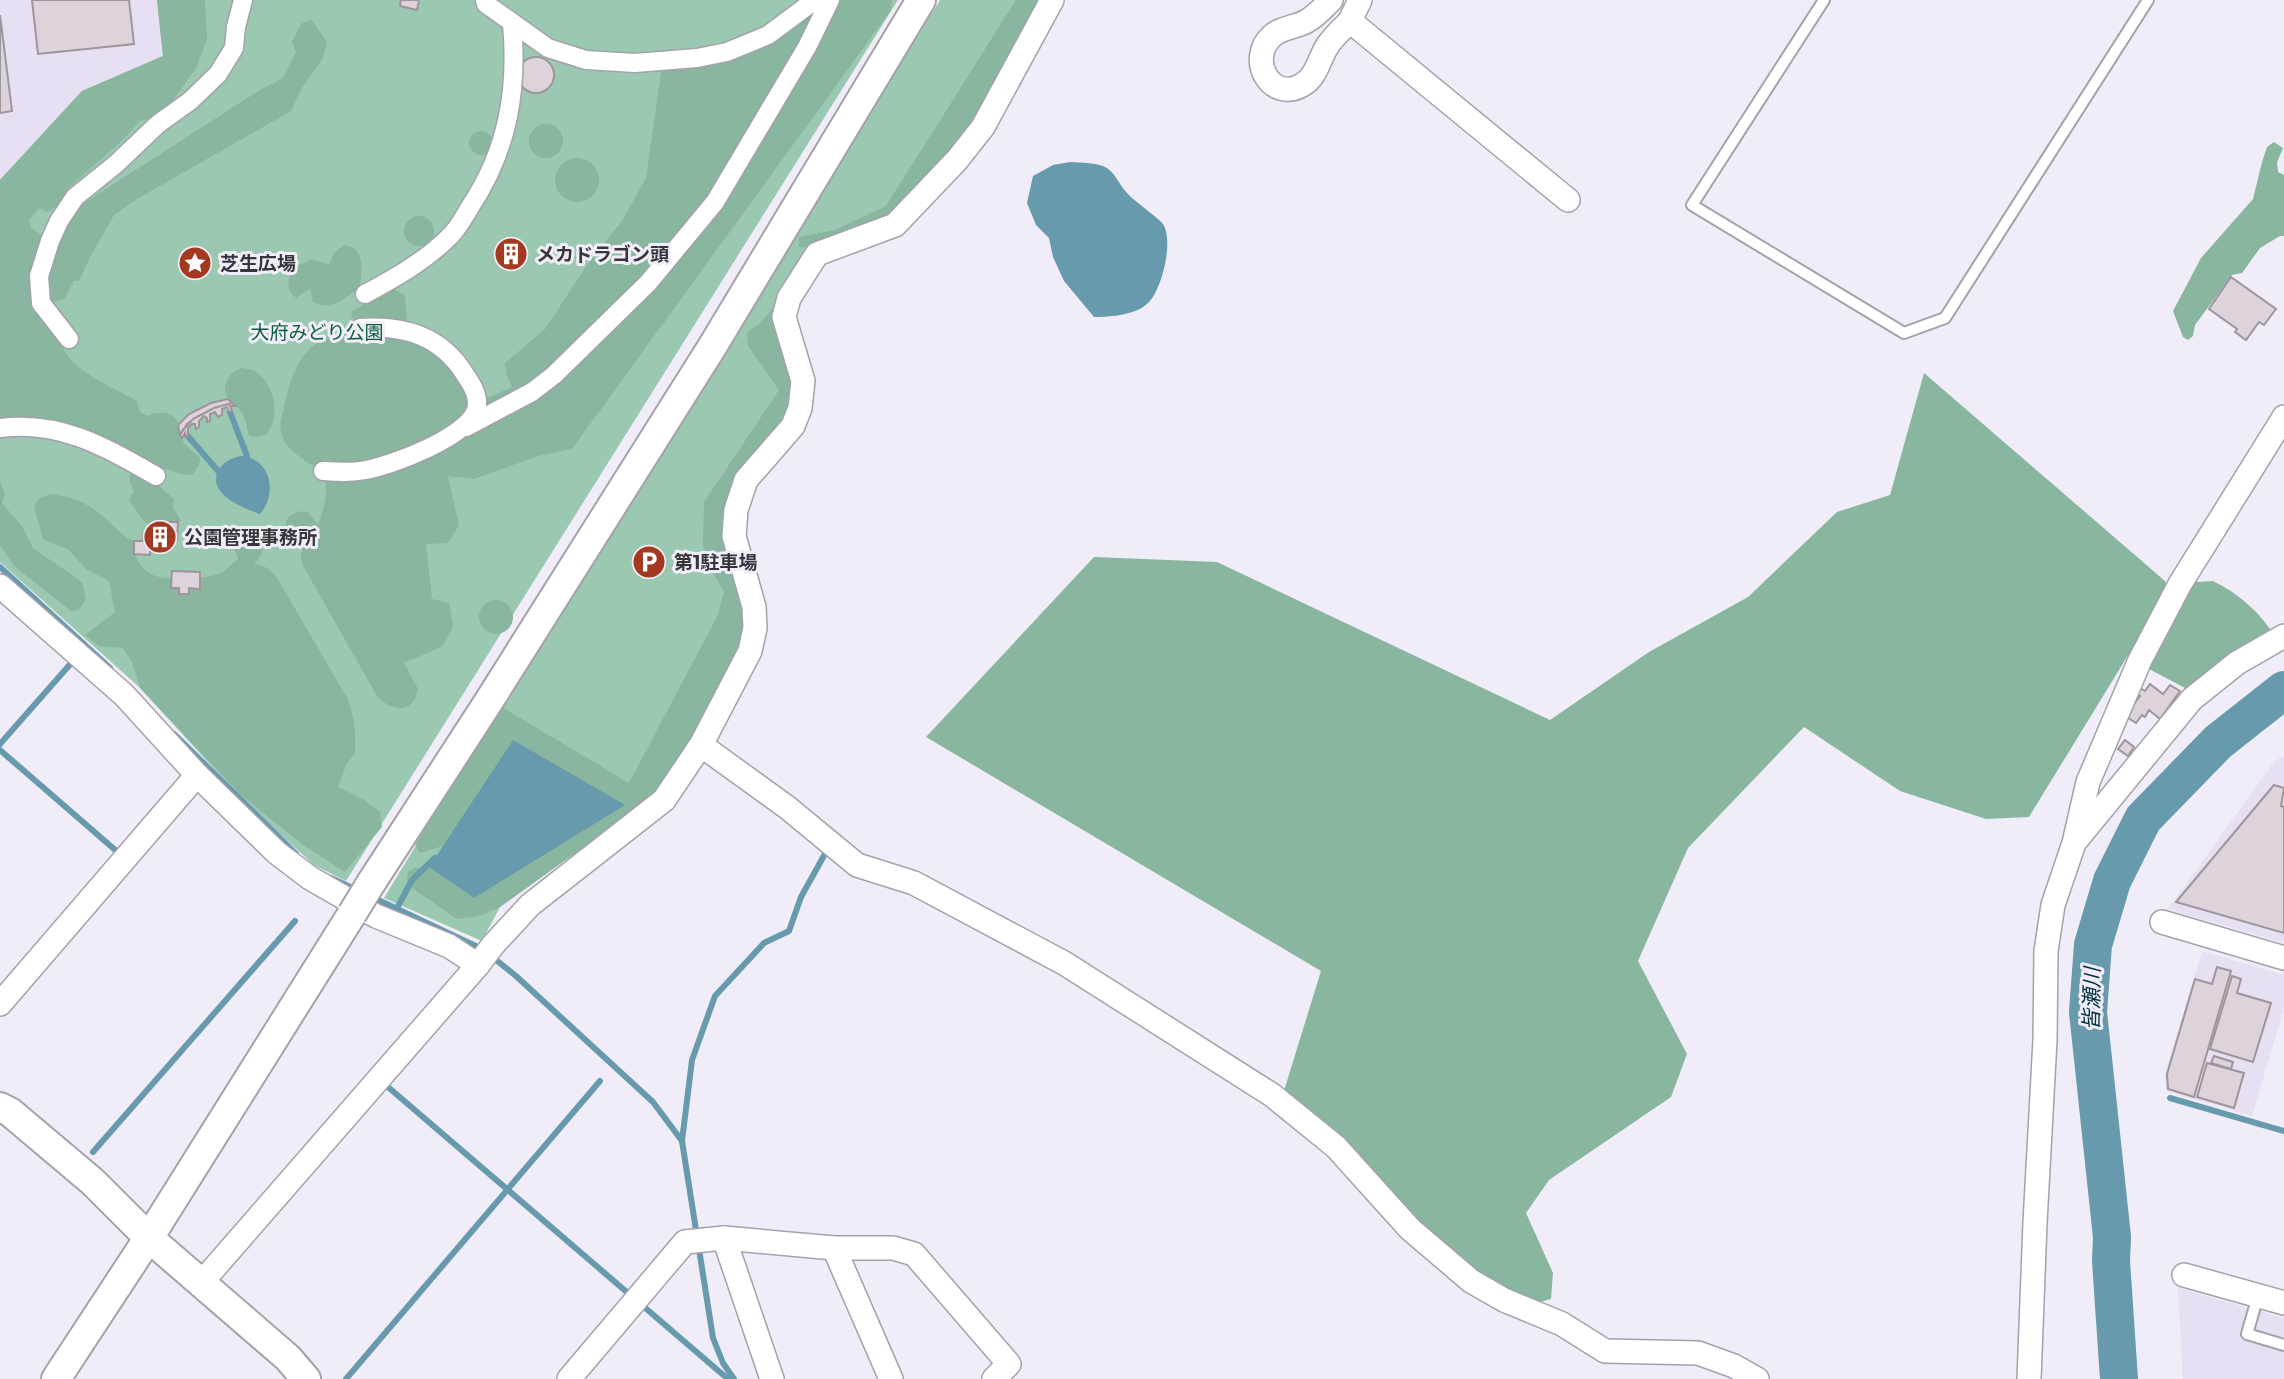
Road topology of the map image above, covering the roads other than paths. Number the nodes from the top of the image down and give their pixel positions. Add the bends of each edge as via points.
1 (243, 0) edge
2 (485, 0) edge
3 (815, 0) edge
4 (830, 0) edge
5 (920, 0) edge
6 (1052, 0) edge
7 (1331, 0) edge
8 (1824, 0) edge
9 (2148, 0) edge
10 (1355, 10) edge
11 (512, 23) junction
12 (1567, 200) dead end
13 (365, 294) dead end
14 (360, 328) dead end
15 (69, 339) dead end
16 (2284, 417) edge
17 (466, 427) junction
18 (0, 428) edge
19 (323, 471) dead end
20 (156, 476) dead end
21 (0, 586) edge
22 (2284, 636) edge
23 (701, 745) junction
24 (197, 775) junction
25 (2074, 843) junction
26 (2162, 922) dead end
27 (484, 957) junction
28 (2284, 958) edge
29 (0, 1004) edge
30 (0, 1107) edge
31 (148, 1237) junction
32 (717, 1238) junction
33 (834, 1248) junction
34 (2184, 1275) dead end
35 (202, 1282) junction
36 (2258, 1296) junction
37 (2284, 1303) edge
38 (2284, 1345) edge
39 (56, 1379) edge
40 (306, 1379) edge
41 (569, 1379) edge
42 (772, 1379) edge
43 (891, 1379) edge
44 (993, 1379) edge
45 (1757, 1379) edge
46 (2029, 1379) edge

1 - 15 street via 234,48 218,74 75,197 59,221 39,276 41,303
2 - 11 street
3 - 11 street via 768,35 727,52 635,63 586,60 548,48
4 - 17 street via 715,202 648,283 554,375
5 - 31 street, bridge via 712,347
6 - 23 street via 983,127 957,160 895,225 817,254 789,298 784,317 803,381 800,408 793,426 746,480 736,510 734,536 754,607 755,628 750,651
7 - 10 street via 1308,21 1272,35 1261,52 1266,79 1282,88 1299,88 1311,80 1328,44
8 - 9 lane via 1692,205 1904,333 1945,318
10 - 12 street
11 - 13 street via 512,102 500,151 479,194 452,235 427,257
14 - 17 street via 381,327 422,336 454,357 478,402
16 - 25 street via 2180,584 2140,660 2088,782
17 - 19 street via 412,456 367,470
18 - 20 street via 24,425 81,436
21 - 24 street via 124,695
22 - 25 street via 2237,663 2192,699
23 - 27 street via 664,800 530,905
23 - 45 street via 856,865 914,883 1064,963 1272,1095 1336,1147 1410,1229 1471,1281 1562,1324 1605,1351 1698,1353
24 - 27 street via 277,853 310,878 376,916
24 - 29 street
25 - 46 street via 2053,905 2046,951
26 - 28 street
27 - 35 street
30 - 31 street via 93,1182
31 - 35 street
31 - 39 street
32 - 33 street
32 - 41 street via 685,1242
32 - 42 street
33 - 43 street
33 - 44 street via 893,1248 914,1254 1009,1364
34 - 36 street
35 - 40 street
36 - 37 street
36 - 38 lane via 2247,1334

